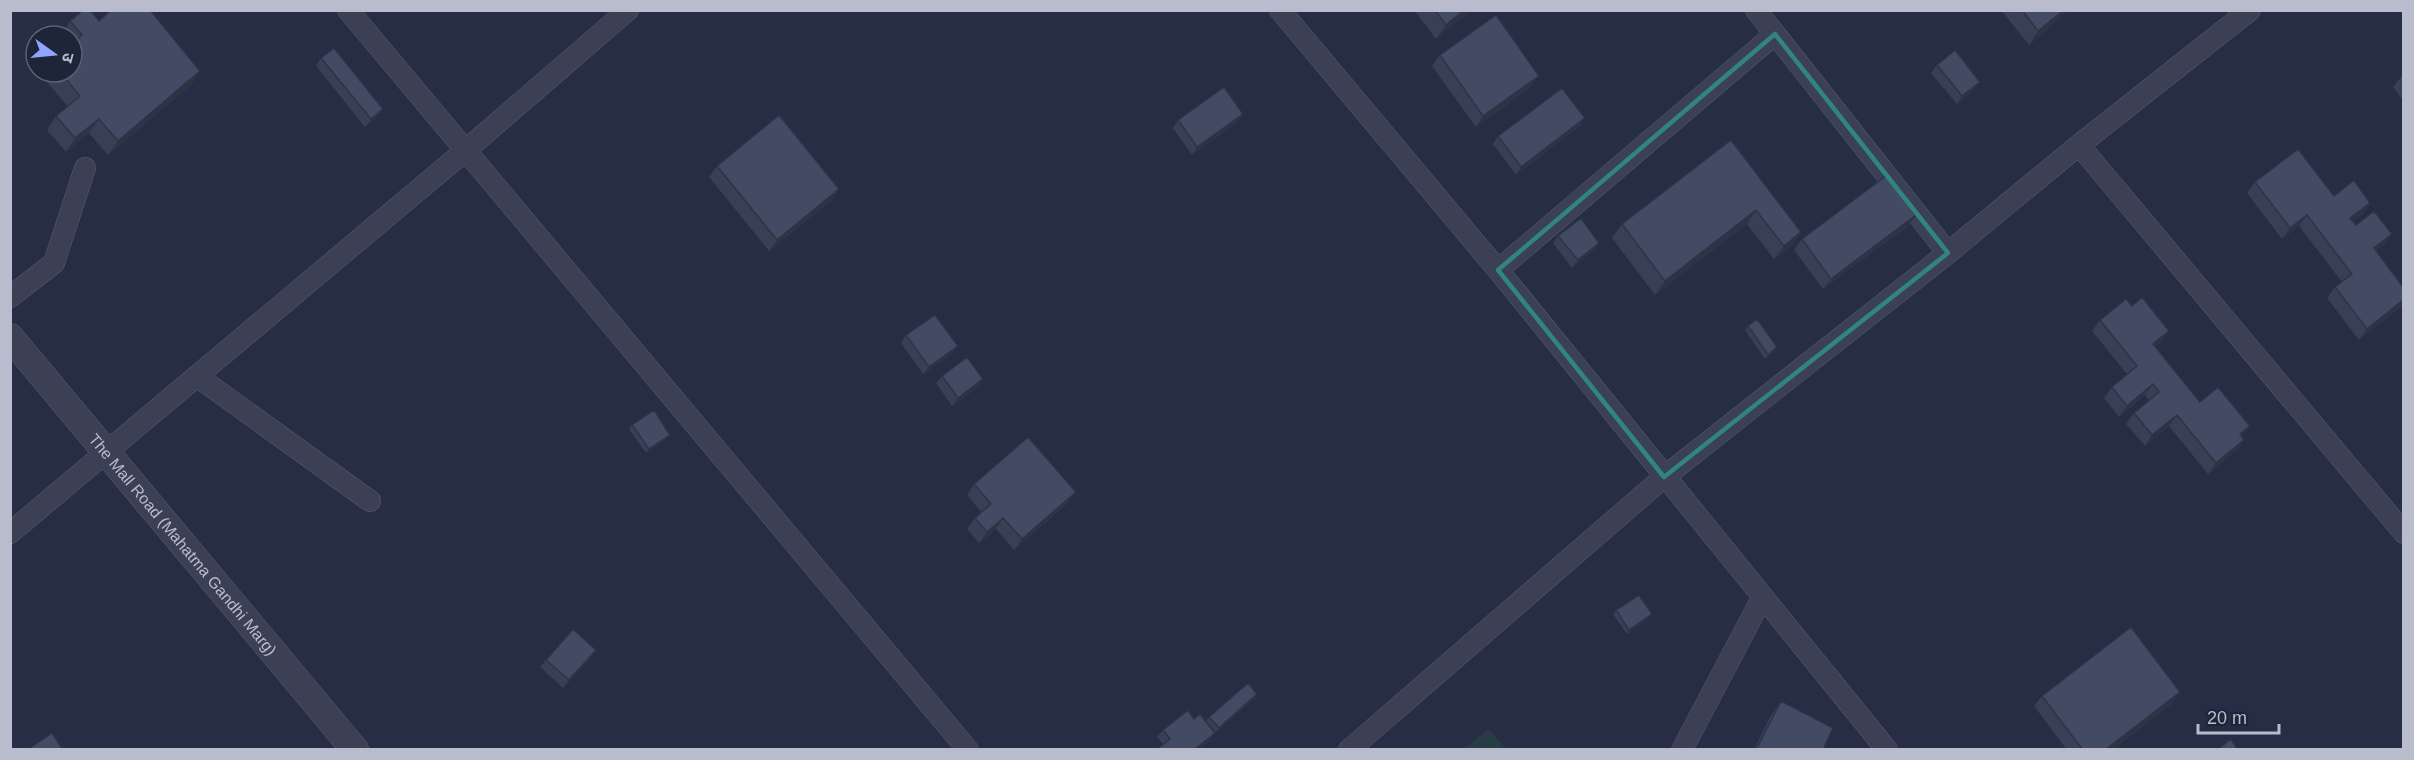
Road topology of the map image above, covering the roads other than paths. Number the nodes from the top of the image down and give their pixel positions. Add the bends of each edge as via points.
1 (348, 10) edge
2 (628, 10) edge
3 (1280, 10) edge
4 (1756, 10) edge
5 (2250, 10) edge
6 (1775, 34) junction
7 (2079, 145) junction
8 (466, 150) junction
9 (85, 168) dead end
10 (1948, 253) junction
11 (1498, 270) junction
12 (10, 297) edge
13 (10, 337) edge
14 (198, 377) junction
15 (108, 453) junction
16 (1664, 477) junction
17 (370, 501) dead end
18 (10, 533) edge
19 (2403, 533) edge
20 (1762, 598) junction
21 (355, 750) edge
22 (968, 750) edge
23 (1349, 750) edge
24 (1682, 750) edge
25 (1887, 750) edge

1 - 8 street
2 - 8 street
3 - 11 street
4 - 6 street
5 - 7 street
6 - 10 street
6 - 11 street
7 - 10 street
7 - 19 street
8 - 14 street
8 - 22 street
9 - 12 street via 54,263
10 - 16 street
11 - 16 street
13 - 15 street, The Mall Road (Mahatma Gandhi Marg)
14 - 15 street
14 - 17 street
15 - 18 street
15 - 21 street, The Mall Road (Mahatma Gandhi Marg)
16 - 20 street
16 - 23 street
20 - 24 street
20 - 25 street

